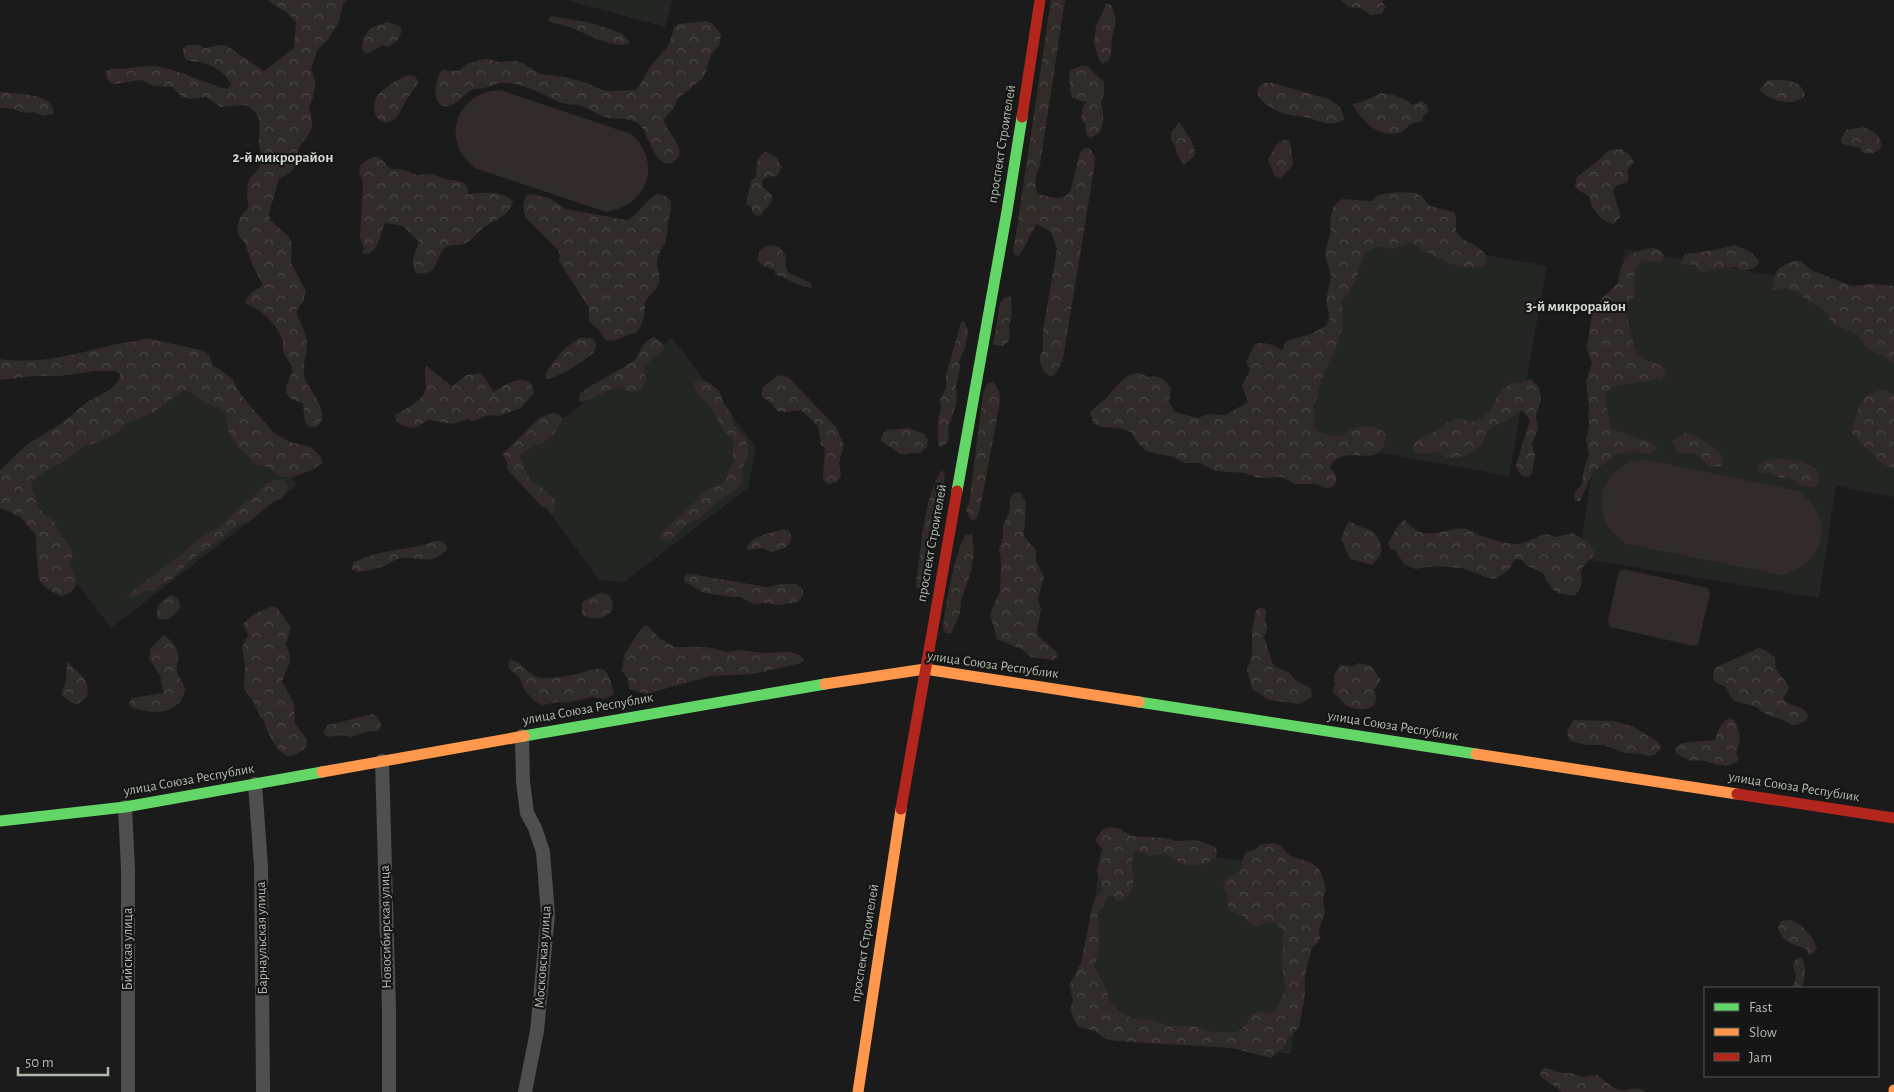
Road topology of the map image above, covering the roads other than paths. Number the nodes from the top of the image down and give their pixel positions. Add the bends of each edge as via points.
1 (1040, 0) edge
2 (925, 669) junction
3 (522, 736) junction
4 (382, 761) junction
5 (255, 784) junction
6 (125, 807) junction
7 (1894, 818) edge
8 (0, 822) edge
9 (128, 1092) edge
10 (263, 1092) edge
11 (389, 1092) edge
12 (525, 1092) edge
13 (858, 1092) edge

1 - 2 street, проспект Строителей via 1007,211
2 - 3 street, улица Союза Республик
2 - 7 street, улица Союза Республик
2 - 13 street, проспект Строителей
3 - 4 street, улица Союза Республик
3 - 12 street, Московская улица via 527,812 543,852 548,915 537,1031
4 - 5 street, улица Союза Республик
4 - 11 street, Новосибирская улица
5 - 6 street, улица Союза Республик
5 - 10 street, Барнаульская улица via 261,866
6 - 8 street, улица Союза Республик
6 - 9 street, Бийская улица

